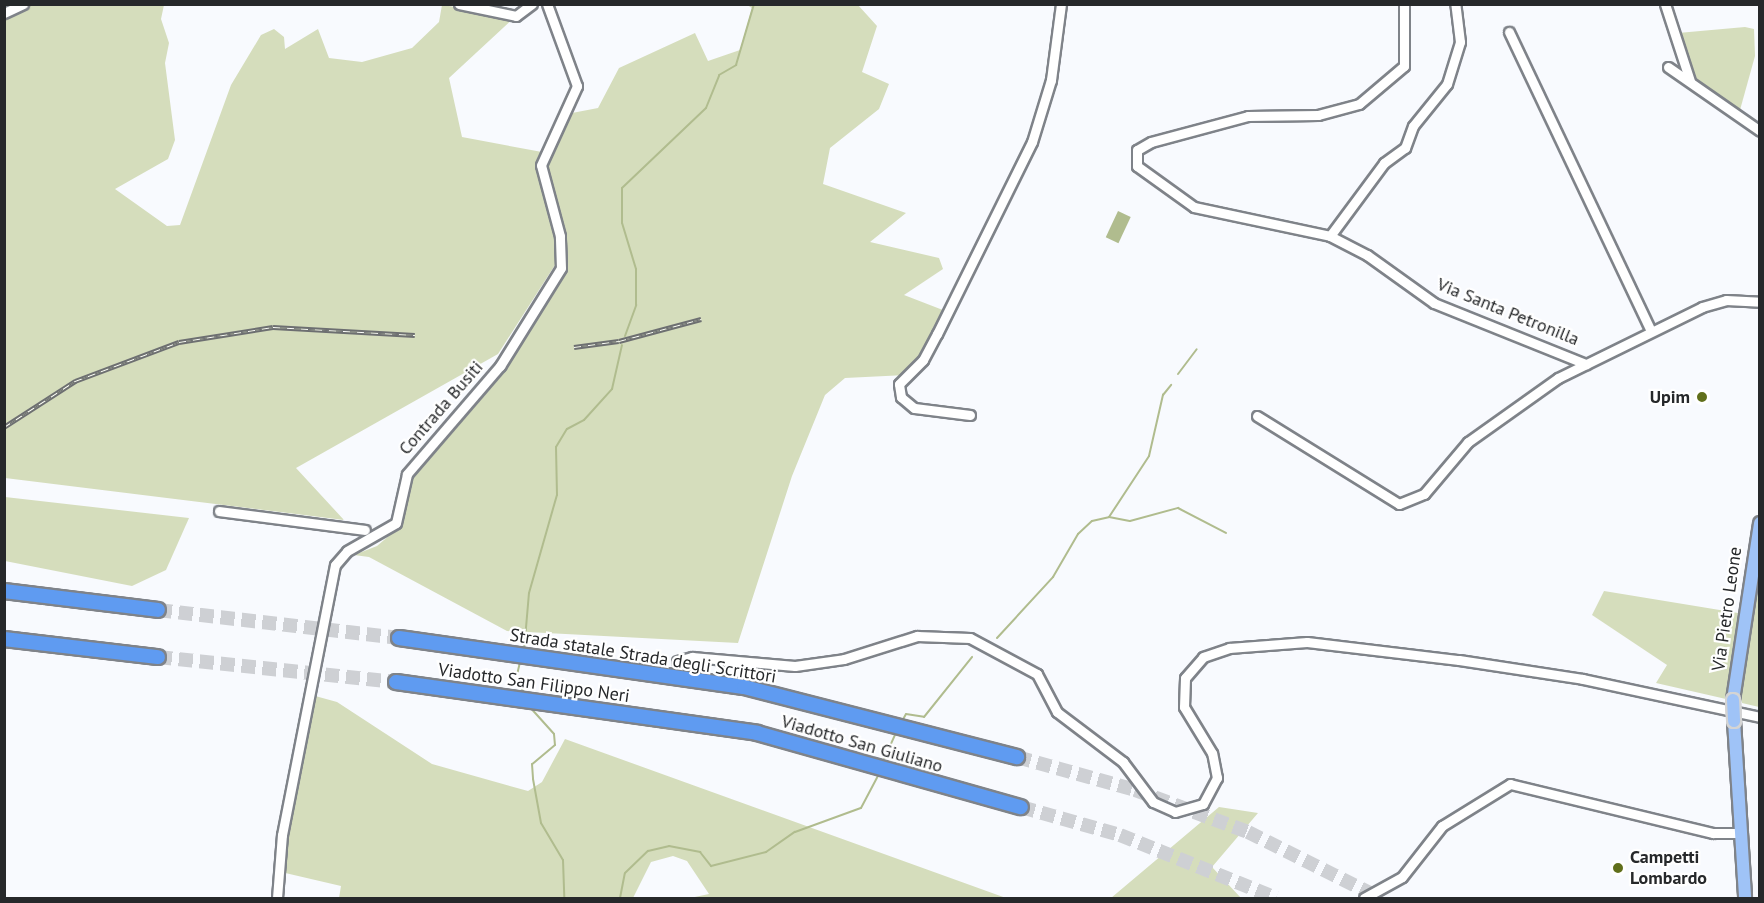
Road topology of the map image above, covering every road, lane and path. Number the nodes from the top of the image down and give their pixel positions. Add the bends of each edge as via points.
1 (22, 4) edge
2 (459, 4) edge
3 (532, 4) edge
4 (547, 4) edge
5 (1060, 4) edge
6 (1404, 4) edge
7 (1455, 4) edge
8 (1665, 4) edge
9 (4, 13) edge
10 (1509, 32) dead end
11 (1668, 68) dead end
12 (1690, 81) junction
13 (1760, 131) edge
14 (1330, 236) junction
15 (1760, 302) edge
16 (1651, 331) junction
17 (1586, 364) junction
18 (970, 415) dead end
19 (1257, 416) dead end
20 (219, 511) dead end
21 (1760, 523) edge
22 (365, 531) dead end
23 (4, 591) edge
24 (158, 610) tunnel mouth
25 (399, 638) tunnel mouth
26 (4, 639) edge
27 (158, 657) tunnel mouth
28 (677, 661) dead end
29 (396, 682) tunnel mouth
30 (1760, 717) edge
31 (880, 718) joint
32 (757, 733) joint
33 (1017, 757) tunnel mouth
34 (1021, 807) tunnel mouth
35 (1741, 833) junction
36 (277, 898) edge
37 (1364, 898) edge
38 (1745, 898) edge

1 - 9 street
2 - 3 street via 516,16
4 - 36 street, Contrada Busiti via 577,86 541,165 560,236 561,268 500,366 407,474 396,523 347,551 335,565 282,835
5 - 18 street via 1051,80 1032,141 938,334 923,360 899,384 901,398 914,408
6 - 14 street, Via Santa Petronilla via 1404,66 1359,104 1318,115 1248,116 1150,142 1135,156 1140,170 1194,207
7 - 14 street via 1460,42 1447,84 1413,126 1405,148 1384,163
8 - 12 street
10 - 16 street
11 - 12 street
12 - 13 street
14 - 17 street, Via Santa Petronilla via 1367,255 1434,303
15 - 16 street, Via Santa Petronilla via 1716,302
16 - 17 street, Via Santa Petronilla
17 - 19 street, Via Santa Petronilla via 1468,442 1428,490 1399,504
20 - 22 street
21 - 35 main road, Via Pietro Leone, bridge via 1733,700
23 - 24 highway
25 - 31 highway, Strada statale Strada degli Scrittori via 744,687
26 - 27 highway
28 - 30 street via 692,657 795,666 844,659 917,636 970,638 1037,674 1057,712 1123,762 1153,802 1175,812 1203,804 1217,778 1212,753 1184,707 1185,678 1203,657 1229,648 1307,642 1459,660 1583,679
29 - 32 highway, Viadotto San Filippo Neri
31 - 33 highway, Viadotto San Giuliano
32 - 34 highway, Viadotto San Giuliano
35 - 37 street via 1713,833 1510,784 1442,826 1402,877
35 - 38 main road

